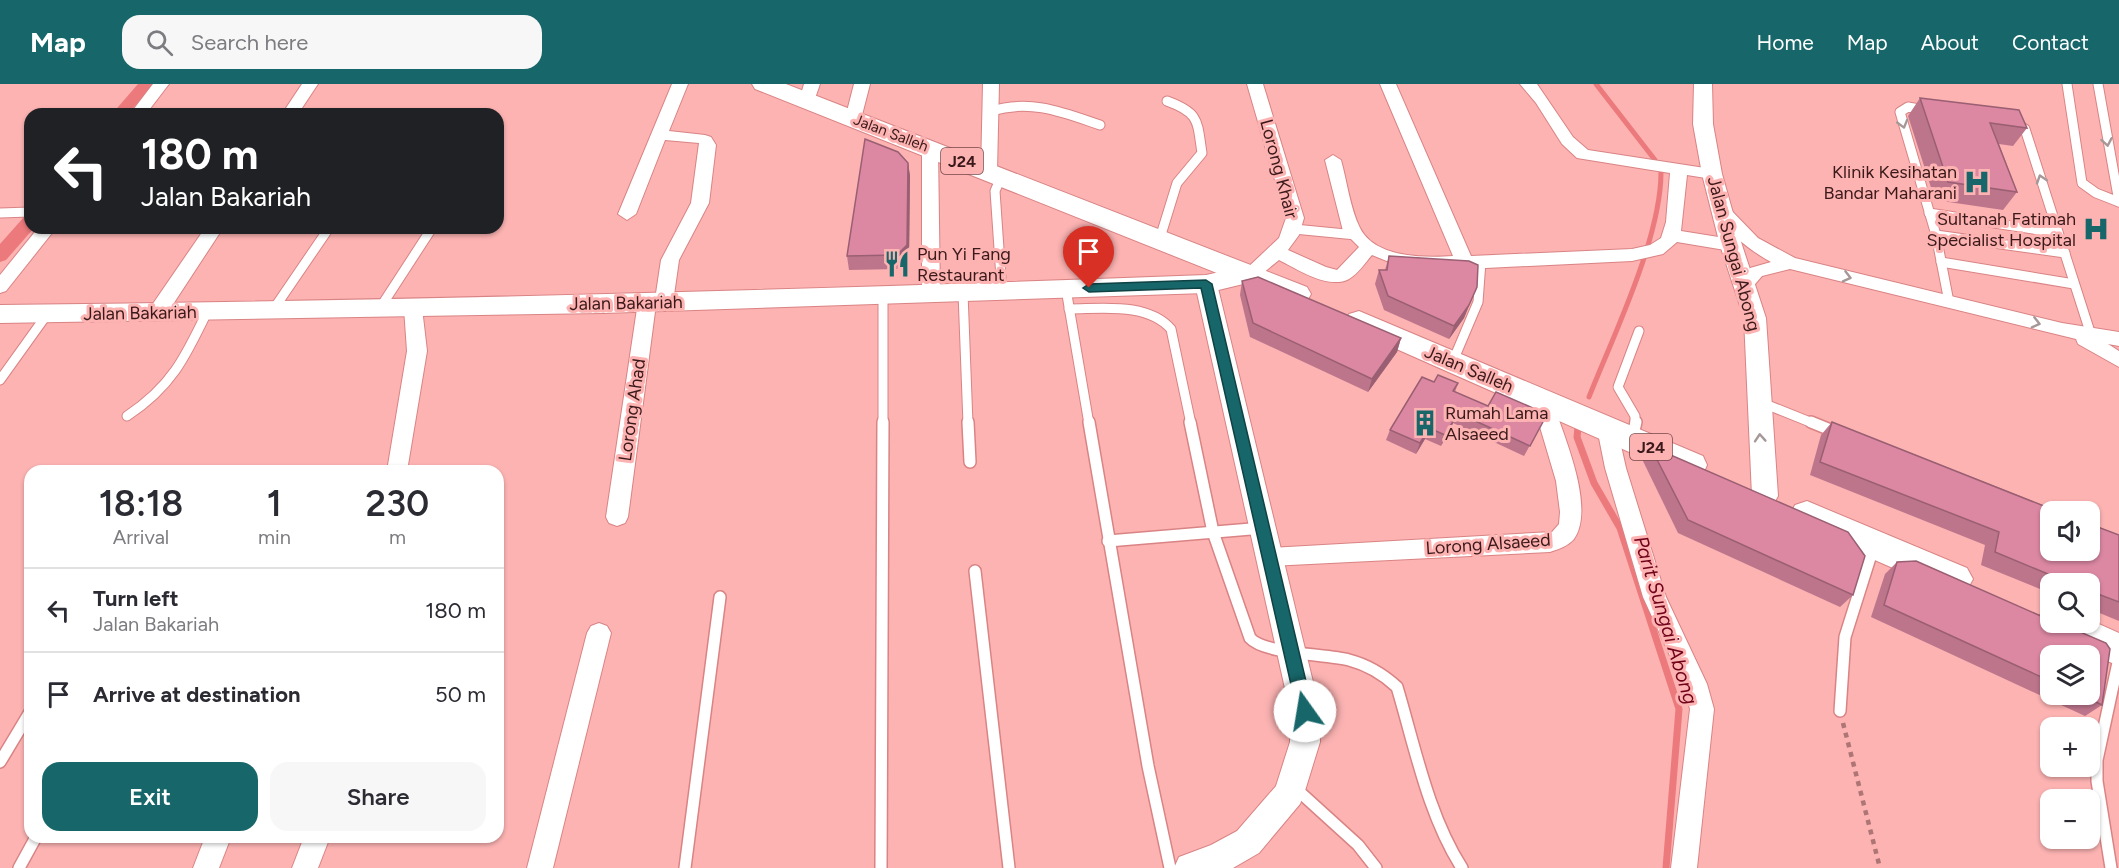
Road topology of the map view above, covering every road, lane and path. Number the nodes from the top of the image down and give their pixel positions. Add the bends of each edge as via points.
1 (161, 84) edge
2 (310, 84) edge
3 (680, 84) edge
4 (764, 84) edge
5 (862, 84) edge
6 (991, 84) edge
7 (1255, 84) edge
8 (1388, 84) edge
9 (1528, 84) edge
10 (1703, 84) edge
11 (2067, 84) edge
12 (2097, 84) edge
13 (810, 92) edge
14 (1167, 101) dead end
15 (143, 108) edge
16 (294, 108) edge
17 (1930, 110) edge
18 (991, 111) junction
19 (853, 119) junction
20 (2008, 121) edge
21 (1100, 125) dead end
22 (657, 135) junction
23 (930, 148) junction
24 (1333, 160) dead end
25 (1679, 169) junction
26 (997, 174) junction
27 (1712, 174) junction
28 (2119, 202) edge
29 (1722, 211) junction
30 (24, 212) edge
31 (0, 213) edge
32 (1929, 213) junction
33 (627, 214) dead end
34 (1294, 230) junction
35 (2058, 233) junction
36 (42, 234) edge
37 (210, 234) edge
38 (325, 234) edge
39 (428, 234) edge
40 (1936, 235) junction
41 (1673, 236) junction
42 (1362, 241) junction
43 (1173, 243) junction
44 (1731, 245) junction
45 (1276, 251) junction
46 (2065, 253) junction
47 (1473, 262) junction
48 (1941, 262) junction
49 (1790, 263) junction
50 (1251, 274) junction
51 (1206, 284) junction
52 (2074, 284) junction
53 (1744, 286) junction
54 (0, 287) edge
55 (1002, 292) junction
56 (963, 293) junction
57 (931, 294) junction
58 (883, 297) junction
59 (1067, 299) junction
60 (655, 302) junction
61 (1949, 302) junction
62 (380, 308) junction
63 (413, 308) junction
64 (273, 310) junction
65 (207, 312) junction
66 (48, 313) junction
67 (157, 313) junction
68 (0, 314) edge
69 (2062, 330) junction
70 (1639, 331) dead end
71 (2091, 335) junction
72 (2119, 339) edge
73 (2119, 360) edge
74 (1453, 362) junction
75 (0, 380) edge
76 (1542, 400) junction
77 (1758, 401) junction
78 (128, 416) dead end
79 (1619, 434) junction
80 (1844, 435) edge
81 (970, 462) dead end
82 (398, 465) edge
83 (1765, 496) junction
84 (617, 517) dead end
85 (1263, 528) junction
86 (1213, 532) junction
87 (1107, 541) junction
88 (1874, 544) junction
89 (1270, 557) junction
90 (975, 571) dead end
91 (1978, 589) edge
92 (720, 597) dead end
93 (599, 633) dead end
94 (2080, 633) edge
95 (2119, 650) edge
96 (1291, 651) junction
97 (2119, 658) edge
98 (1840, 711) joint
99 (24, 722) edge
100 (0, 762) edge
101 (1292, 785) junction
102 (33, 843) edge
103 (216, 843) edge
104 (315, 843) edge
105 (19, 868) edge
106 (206, 868) edge
107 (305, 868) edge
108 (540, 868) edge
109 (685, 868) edge
110 (881, 868) edge
111 (1009, 868) edge
112 (1170, 868) edge
113 (1190, 868) edge
114 (1376, 868) edge
115 (1461, 868) edge
116 (1684, 868) edge
117 (1880, 868) edge
118 (2111, 868) edge

1 - 15 street
2 - 16 street
3 - 22 street
4 - 13 main road, Jalan Salleh / J24
5 - 19 street
6 - 18 street
7 - 34 street, Lorong Khair via 1295,218
8 - 47 street
9 - 25 street via 1544,99 1575,150
10 - 27 street, Jalan Sungai Abong via 1703,124
11 - 28 lane via 2082,183
12 -> 28 lane
13 - 19 main road, Jalan Salleh / J24
14 - 43 lane via 1196,116 1202,153 1177,183
17 -> 32 lane via 1908,107 1900,112
18 - 21 lane via 1020,103 1035,104
18 - 26 street
19 - 23 main road, Jalan Salleh / J24
35 -> 20 lane via 2025,129
22 - 33 street
22 - 60 street, Lorong Ahad via 699,138 708,145 700,203 670,260
23 - 26 main road, Jalan Salleh / J24
23 - 57 street
24 - 42 street via 1347,218
25 - 27 street
25 - 41 street
26 - 43 main road, Jalan Salleh / J24
26 - 55 lane
27 - 29 street, Jalan Sungai Abong
29 - 44 street, Jalan Sungai Abong
29 - 49 street via 1744,238
30 - 31 lane
32 - 35 lane
32 - 40 lane
34 - 42 lane
34 - 45 street, Lorong Khair
35 - 46 lane
36 - 54 street
37 - 67 street
38 - 64 lane
39 - 62 lane
40 - 46 lane
40 - 48 lane
41 - 44 street
41 - 47 street via 1664,246 1632,255
42 - 45 street via 1344,274 1339,276 1323,273
42 - 47 street via 1411,264
43 - 50 main road, J24
43 - 51 main road via 1209,272
44 - 53 street, Jalan Sungai Abong
45 - 50 street, Lorong Khair
46 - 52 lane
47 - 74 lane via 1482,288 1480,303
48 - 52 lane
48 - 61 lane
49 - 53 street via 1756,272
49 -> 61 street
50 - 51 main road, Jalan Bakariah
50 - 74 main road, Jalan Salleh / J24
51 - 59 main road, Jalan Bakariah
51 - 85 street
52 - 71 lane
53 - 77 street, Jalan Sungai Abong via 1758,336
55 - 56 main road, Jalan Bakariah
55 - 59 main road, Jalan Bakariah
56 - 57 main road, Jalan Bakariah
56 - 81 lane
57 - 58 main road, Jalan Bakariah
58 - 60 main road, Jalan Bakariah
58 - 110 lane
59 - 86 lane via 1140,311 1167,320
59 - 87 lane
60 - 63 main road, Jalan Bakariah
60 - 84 street, Lorong Ahad
61 -> 69 street
62 - 63 main road, Jalan Bakariah
62 - 64 main road, Jalan Bakariah
63 - 82 street via 416,361
64 - 65 main road, Jalan Bakariah
65 - 67 main road, Jalan Bakariah
65 - 78 lane via 167,387
66 - 67 main road, Jalan Bakariah
66 - 68 main road, Jalan Bakariah
66 - 75 lane
69 - 71 street
69 - 73 street via 2098,345
70 - 79 lane via 1618,387 1638,424
71 - 72 street
74 - 76 main road, Jalan Salleh / J24
76 - 79 main road, Jalan Salleh / J24
76 - 89 street, Lorong Alsaeed via 1572,506 1563,537 1550,543
77 - 80 lane
83 -> 77 street, Jalan Sungai Abong
79 - 83 main road, Jalan Salleh / J24
79 - 116 street via 1615,473 1649,585 1699,689 1702,709
83 - 88 main road, Jalan Salleh / J24
85 - 86 lane
85 - 89 street
86 - 87 lane
86 - 96 lane via 1250,638 1261,648
87 - 112 lane
88 - 91 main road, Jalan Salleh / J24
88 - 98 lane via 1845,637
89 - 96 street
90 - 111 lane
92 - 109 lane
93 - 108 street
94 - 95 main road
96 - 101 street via 1305,711 1305,742
96 - 115 lane via 1367,666 1387,675 1397,687 1438,821
97 - 118 lane via 2097,760
98 - 117 path
99 - 100 lane
101 - 113 street via 1289,794 1248,842 1218,859
101 - 114 lane via 1358,844
102 - 105 lane
103 - 106 street
104 - 107 street

